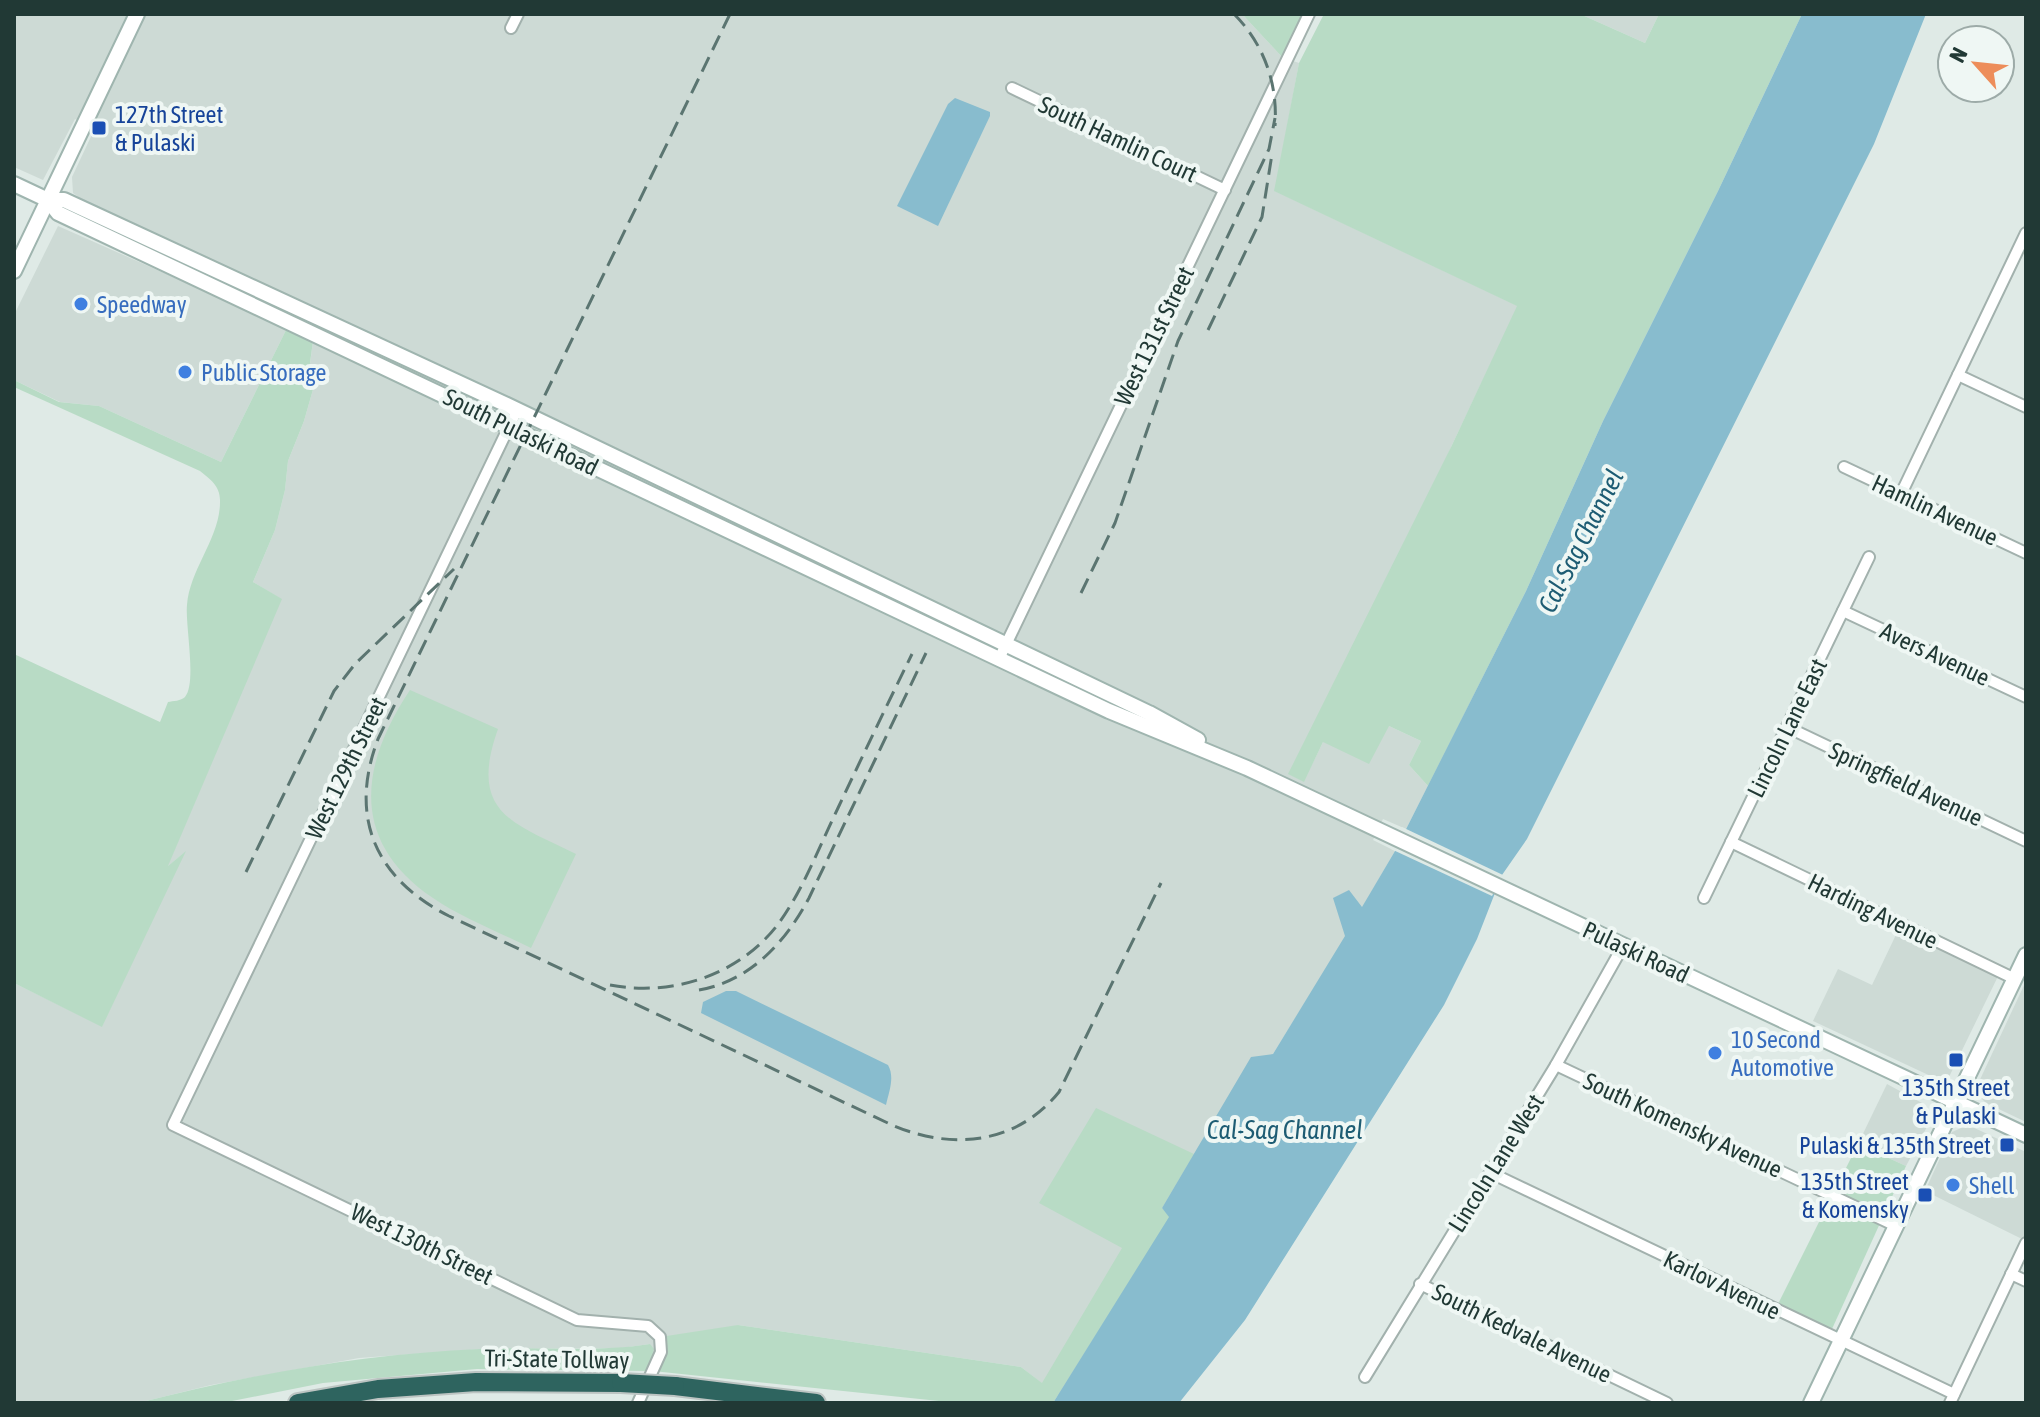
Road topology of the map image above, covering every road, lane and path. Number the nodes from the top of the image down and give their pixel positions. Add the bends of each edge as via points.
1 (137, 14) edge
2 (518, 14) edge
3 (1309, 14) edge
4 (511, 28) dead end
5 (1012, 88) dead end
6 (14, 184) edge
7 (1225, 190) junction
8 (48, 200) junction
9 (2026, 233) edge
10 (2021, 257) edge
11 (14, 271) edge
12 (1958, 375) junction
13 (2026, 407) edge
14 (517, 410) junction
15 (509, 426) junction
16 (1844, 467) dead end
17 (1901, 494) junction
18 (2026, 553) edge
19 (1869, 557) dead end
20 (1843, 611) junction
21 (1006, 644) junction
22 (999, 659) junction
23 (2026, 697) edge
24 (1787, 727) junction
25 (1247, 768) junction
26 (2026, 841) edge
27 (1731, 842) junction
28 (1704, 898) dead end
29 (1623, 946) junction
30 (2026, 955) edge
31 (2015, 979) junction
32 (1556, 1065) junction
33 (1955, 1103) junction
34 (173, 1125) joint
35 (2026, 1135) edge
36 (1491, 1173) junction
37 (1896, 1226) junction
38 (2026, 1243) edge
39 (2011, 1274) junction
40 (2026, 1281) edge
41 (1420, 1284) junction
42 (1840, 1342) junction
43 (1365, 1377) dead end
44 (1952, 1399) edge
45 (298, 1403) edge
46 (638, 1403) edge
47 (816, 1403) edge
48 (1667, 1403) edge
49 (1811, 1403) edge

1 - 8 main road
2 - 4 street
3 - 7 street, West 131st Street
5 - 7 street, South Hamlin Court
6 - 8 main road, South Pulaski Road
7 - 21 street, West 131st Street
8 - 11 main road
8 - 14 main road, South Pulaski Road via 64,200
8 - 15 main road, South Pulaski Road via 58,213
9 - 10 street
10 - 12 street
12 - 13 street
12 - 17 street
14 - 15 street, West 129th Street
14 - 21 main road, South Pulaski Road
15 - 22 main road, South Pulaski Road
15 - 34 street, West 129th Street
16 - 17 street, Hamlin Avenue
17 - 18 street, Hamlin Avenue
19 - 20 street, Lincoln Lane East
20 - 23 street, Avers Avenue
20 - 24 street, Lincoln Lane East
21 - 22 street, West 131st Street
21 - 25 main road, Pulaski Road via 1149,713
22 - 25 main road, Pulaski Road via 1141,726
24 - 26 street, Springfield Avenue
24 - 27 street, Lincoln Lane East
25 - 29 main road, Pulaski Road
27 - 28 street, Lincoln Lane East
27 - 31 street, Harding Avenue
29 - 32 street, Lincoln Lane West
29 - 33 main road, Pulaski Road
30 - 31 main road
31 - 33 main road
32 - 36 street, Lincoln Lane West
32 - 37 street, South Komensky Avenue
33 - 35 main road, Pulaski Road
33 - 37 main road
34 - 46 street, West 130th Street via 577,1320 648,1326 660,1337 661,1352
36 - 41 street, Lincoln Lane West
36 - 42 street, Karlov Avenue
37 - 42 main road
38 - 39 street
39 - 40 street
39 - 44 street
41 - 43 street, Lincoln Lane West
41 - 48 street, South Kedvale Avenue
42 - 44 street, Karlov Avenue
42 - 49 main road
45 - 47 highway, Tri-State Tollway, bridge via 378,1389 476,1382 675,1386

